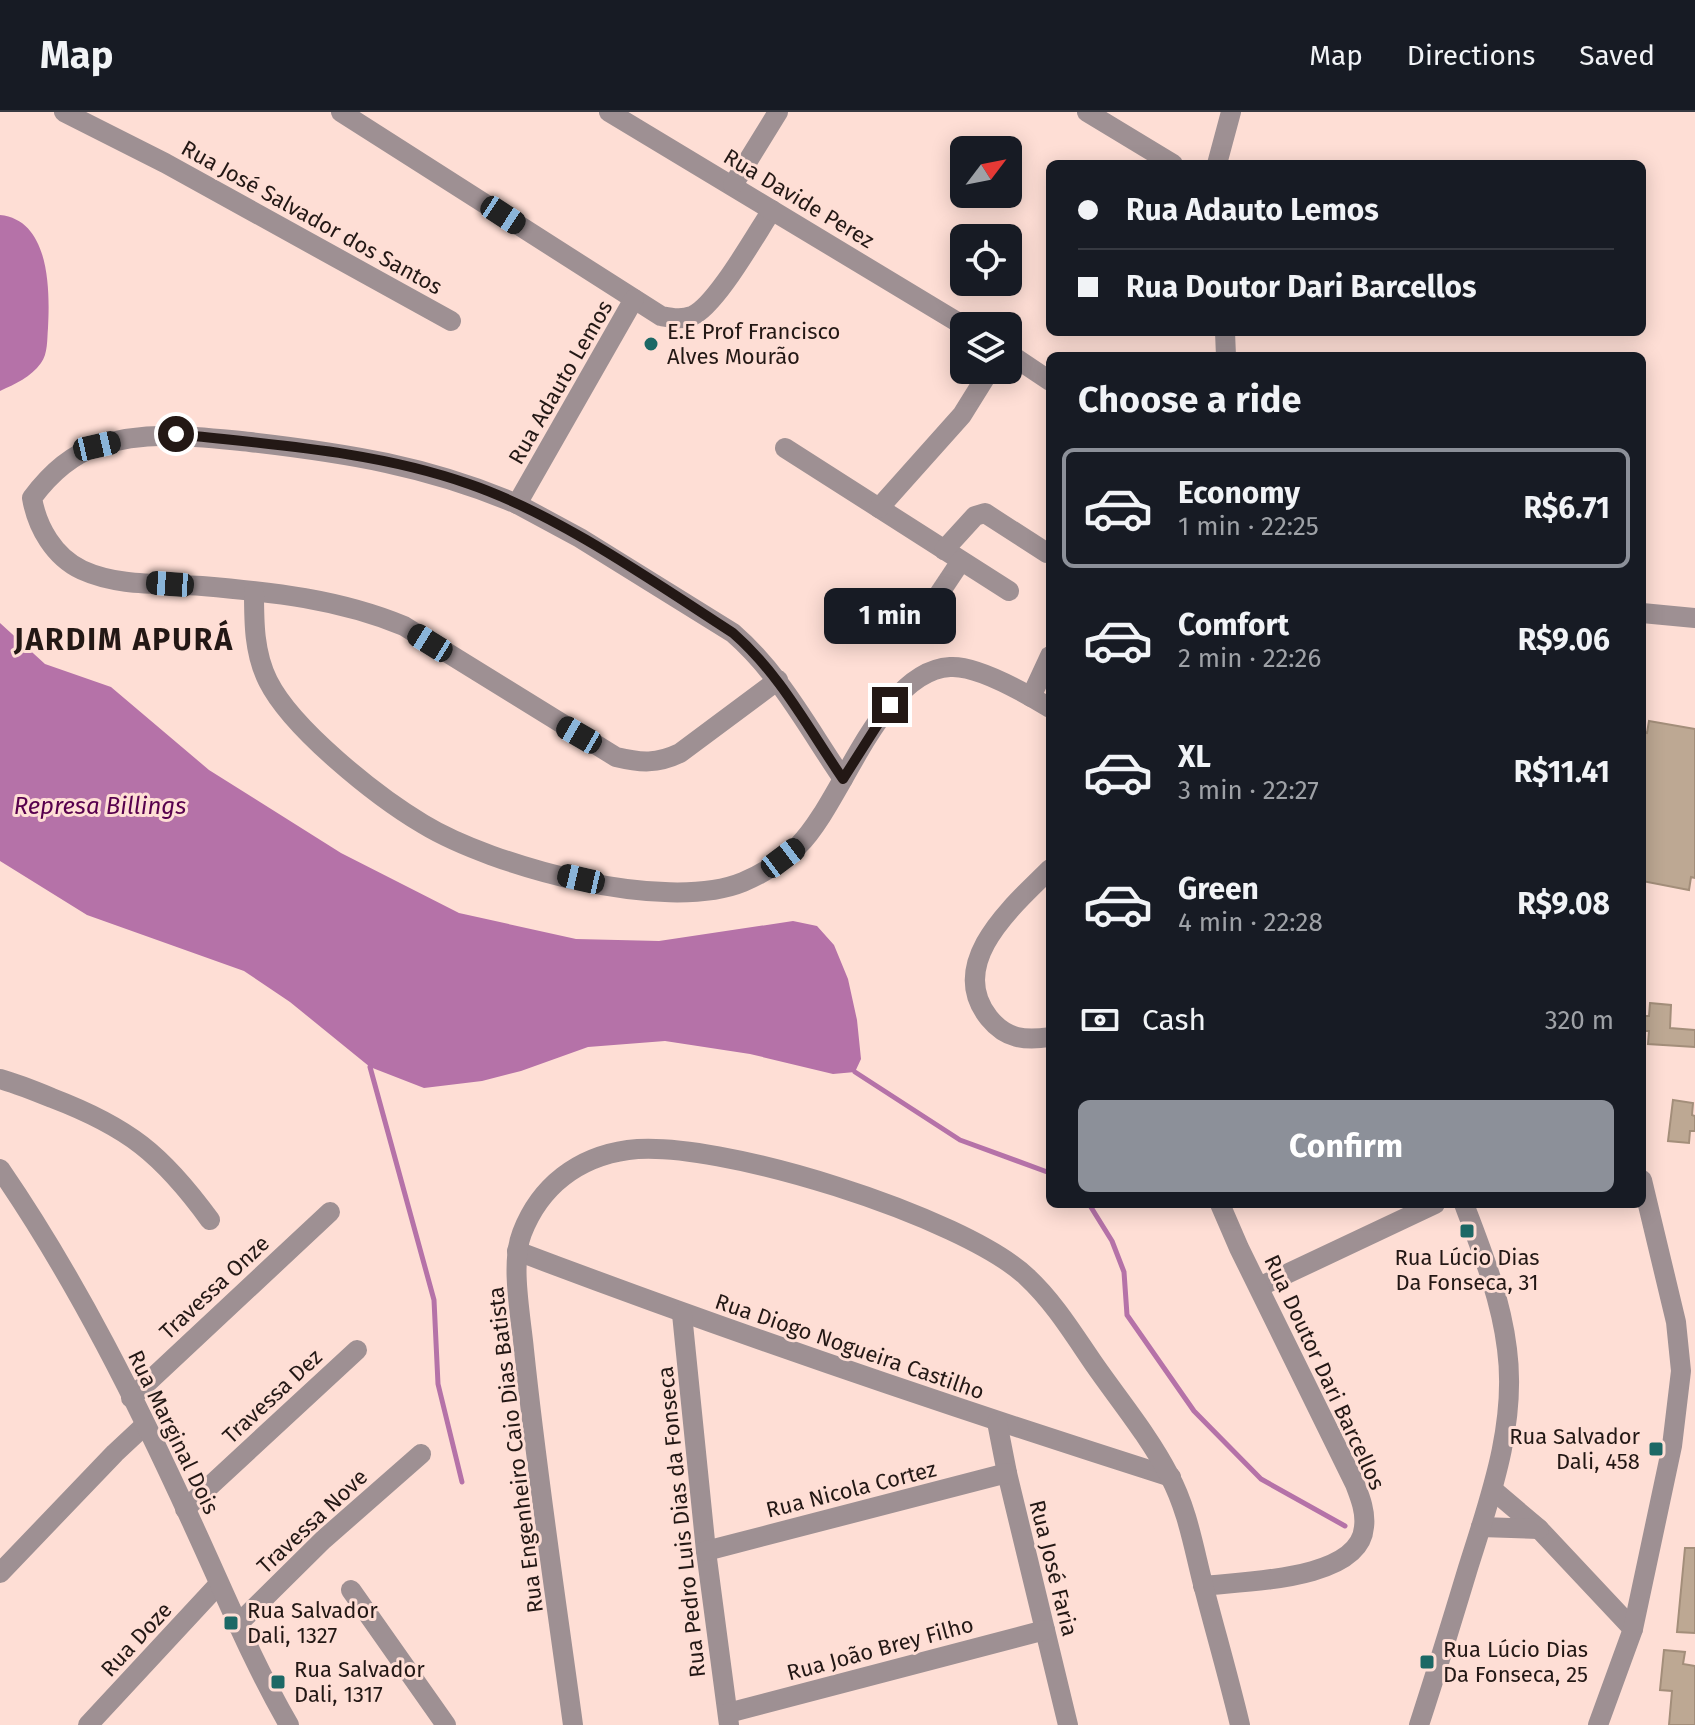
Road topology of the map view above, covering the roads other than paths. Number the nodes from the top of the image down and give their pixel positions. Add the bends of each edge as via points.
1 (64, 112) edge
2 (341, 112) edge
3 (609, 112) edge
4 (778, 112) edge
5 (1087, 112) edge
6 (1231, 112) edge
7 (1166, 160) edge
8 (1218, 160) edge
9 (733, 185) junction
10 (772, 210) junction
11 (634, 299) junction
12 (950, 318) edge
13 (451, 321) dead end
14 (1022, 362) edge
15 (1046, 378) edge
16 (981, 384) edge
17 (785, 448) dead end
18 (517, 504) junction
19 (879, 508) junction
20 (1046, 552) edge
21 (952, 555) junction
22 (1009, 591) dead end
23 (254, 592) junction
24 (1646, 613) edge
25 (923, 618) dead end
26 (1695, 618) edge
27 (1046, 665) edge
28 (778, 680) junction
29 (1031, 697) junction
30 (1046, 706) edge
31 (843, 779) junction
32 (1046, 873) edge
33 (1046, 1038) edge
34 (0, 1079) edge
35 (0, 1169) edge
36 (1646, 1197) edge
37 (1222, 1208) edge
38 (1427, 1208) edge
39 (1465, 1208) edge
40 (330, 1212) dead end
41 (210, 1220) dead end
42 (517, 1251) junction
43 (1259, 1287) junction
44 (682, 1314) junction
45 (357, 1350) dead end
46 (131, 1398) junction
47 (997, 1422) junction
48 (145, 1425) junction
49 (421, 1454) dead end
50 (1007, 1473) junction
51 (1171, 1477) junction
52 (1493, 1490) junction
53 (185, 1509) junction
54 (1481, 1527) junction
55 (1539, 1529) junction
56 (706, 1551) junction
57 (0, 1573) edge
58 (218, 1585) junction
59 (1203, 1586) junction
60 (351, 1590) dead end
61 (237, 1625) junction
62 (1633, 1629) junction
63 (1045, 1630) junction
64 (729, 1719) edge
65 (88, 1725) edge
66 (289, 1725) edge
67 (446, 1725) edge
68 (573, 1725) edge
69 (1068, 1725) edge
70 (1240, 1725) edge
71 (1419, 1725) edge
72 (1598, 1725) edge

1 - 13 street, Rua José Salvador dos Santos
2 - 11 street
3 - 9 street, Rua Davide Perez
4 - 9 street
5 - 7 street
6 - 8 street
9 - 10 street, Rua Davide Perez
10 - 11 street via 711,301 695,315 661,316
10 - 12 street, Rua Davide Perez
11 - 18 street, Rua Adauto Lemos
14 - 15 street
16 - 19 street via 962,415
17 - 19 street
18 - 23 street via 410,466 176,434 97,446 72,458 32,498 35,518 52,546 78,569 107,580
18 - 28 street via 733,633
19 - 21 street
20 - 21 street via 980,513
21 - 22 street
21 - 25 street
23 - 28 street via 351,607 404,626 616,757 641,763 680,753
23 - 31 street via 254,630 268,680 284,704 353,775 424,824 504,861 624,890 710,891 768,870 799,846
24 - 26 street
27 - 29 street
28 - 31 street
29 - 30 street
29 - 31 street via 970,670 952,666 932,671 890,705
32 - 33 street via 995,928 980,951 974,975 988,1017 1006,1034 1027,1040
34 - 41 street via 80,1108 132,1136 187,1189
35 - 46 street, Rua Marginal Dois via 72,1280
36 - 62 street via 1676,1322 1681,1371 1672,1446
37 - 43 street, Rua Doutor Dari Barcellos
38 - 43 street
39 - 52 street via 1499,1305 1508,1349 1510,1390
40 - 46 street, Travessa Onze
42 - 44 street, Rua Diogo Nogueira Castilho
42 - 51 street, Rua Engenheiro Caio Dias Batista via 538,1200 556,1181 583,1163 629,1150 707,1153 800,1175 887,1205 996,1251 1028,1277 1063,1319
42 - 68 street, Rua Engenheiro Caio Dias Batista via 530,1412
43 - 59 street, Rua Doutor Dari Barcellos via 1355,1484 1364,1528 1344,1558 1318,1571
44 - 47 street, Rua Diogo Nogueira Castilho
44 - 56 street, Rua Pedro Luis Dias da Fonseca
45 - 53 street, Travessa Dez
46 - 48 street, Rua Marginal Dois
47 - 50 street, Rua José Faria
47 - 51 street, Rua Diogo Nogueira Castilho
48 - 53 street, Rua Marginal Dois
48 - 57 street
49 - 61 street, Travessa Nove
50 - 56 street, Rua Nicola Cortez
50 - 63 street, Rua José Faria
51 - 59 street, Rua Engenheiro Caio Dias Batista via 1192,1534
52 - 54 street
52 - 55 street
53 - 58 street, Rua Marginal Dois
54 - 55 street
54 - 71 street
55 - 62 street
56 - 64 street, Rua Pedro Luis Dias da Fonseca
58 - 61 street, Rua Marginal Dois
58 - 65 street, Rua Doze
59 - 70 street, Rua Engenheiro Caio Dias Batista
60 - 67 street
61 - 66 street, Rua Marginal Dois
62 - 72 street
63 - 64 street, Rua João Brey Filho
63 - 69 street, Rua José Faria

